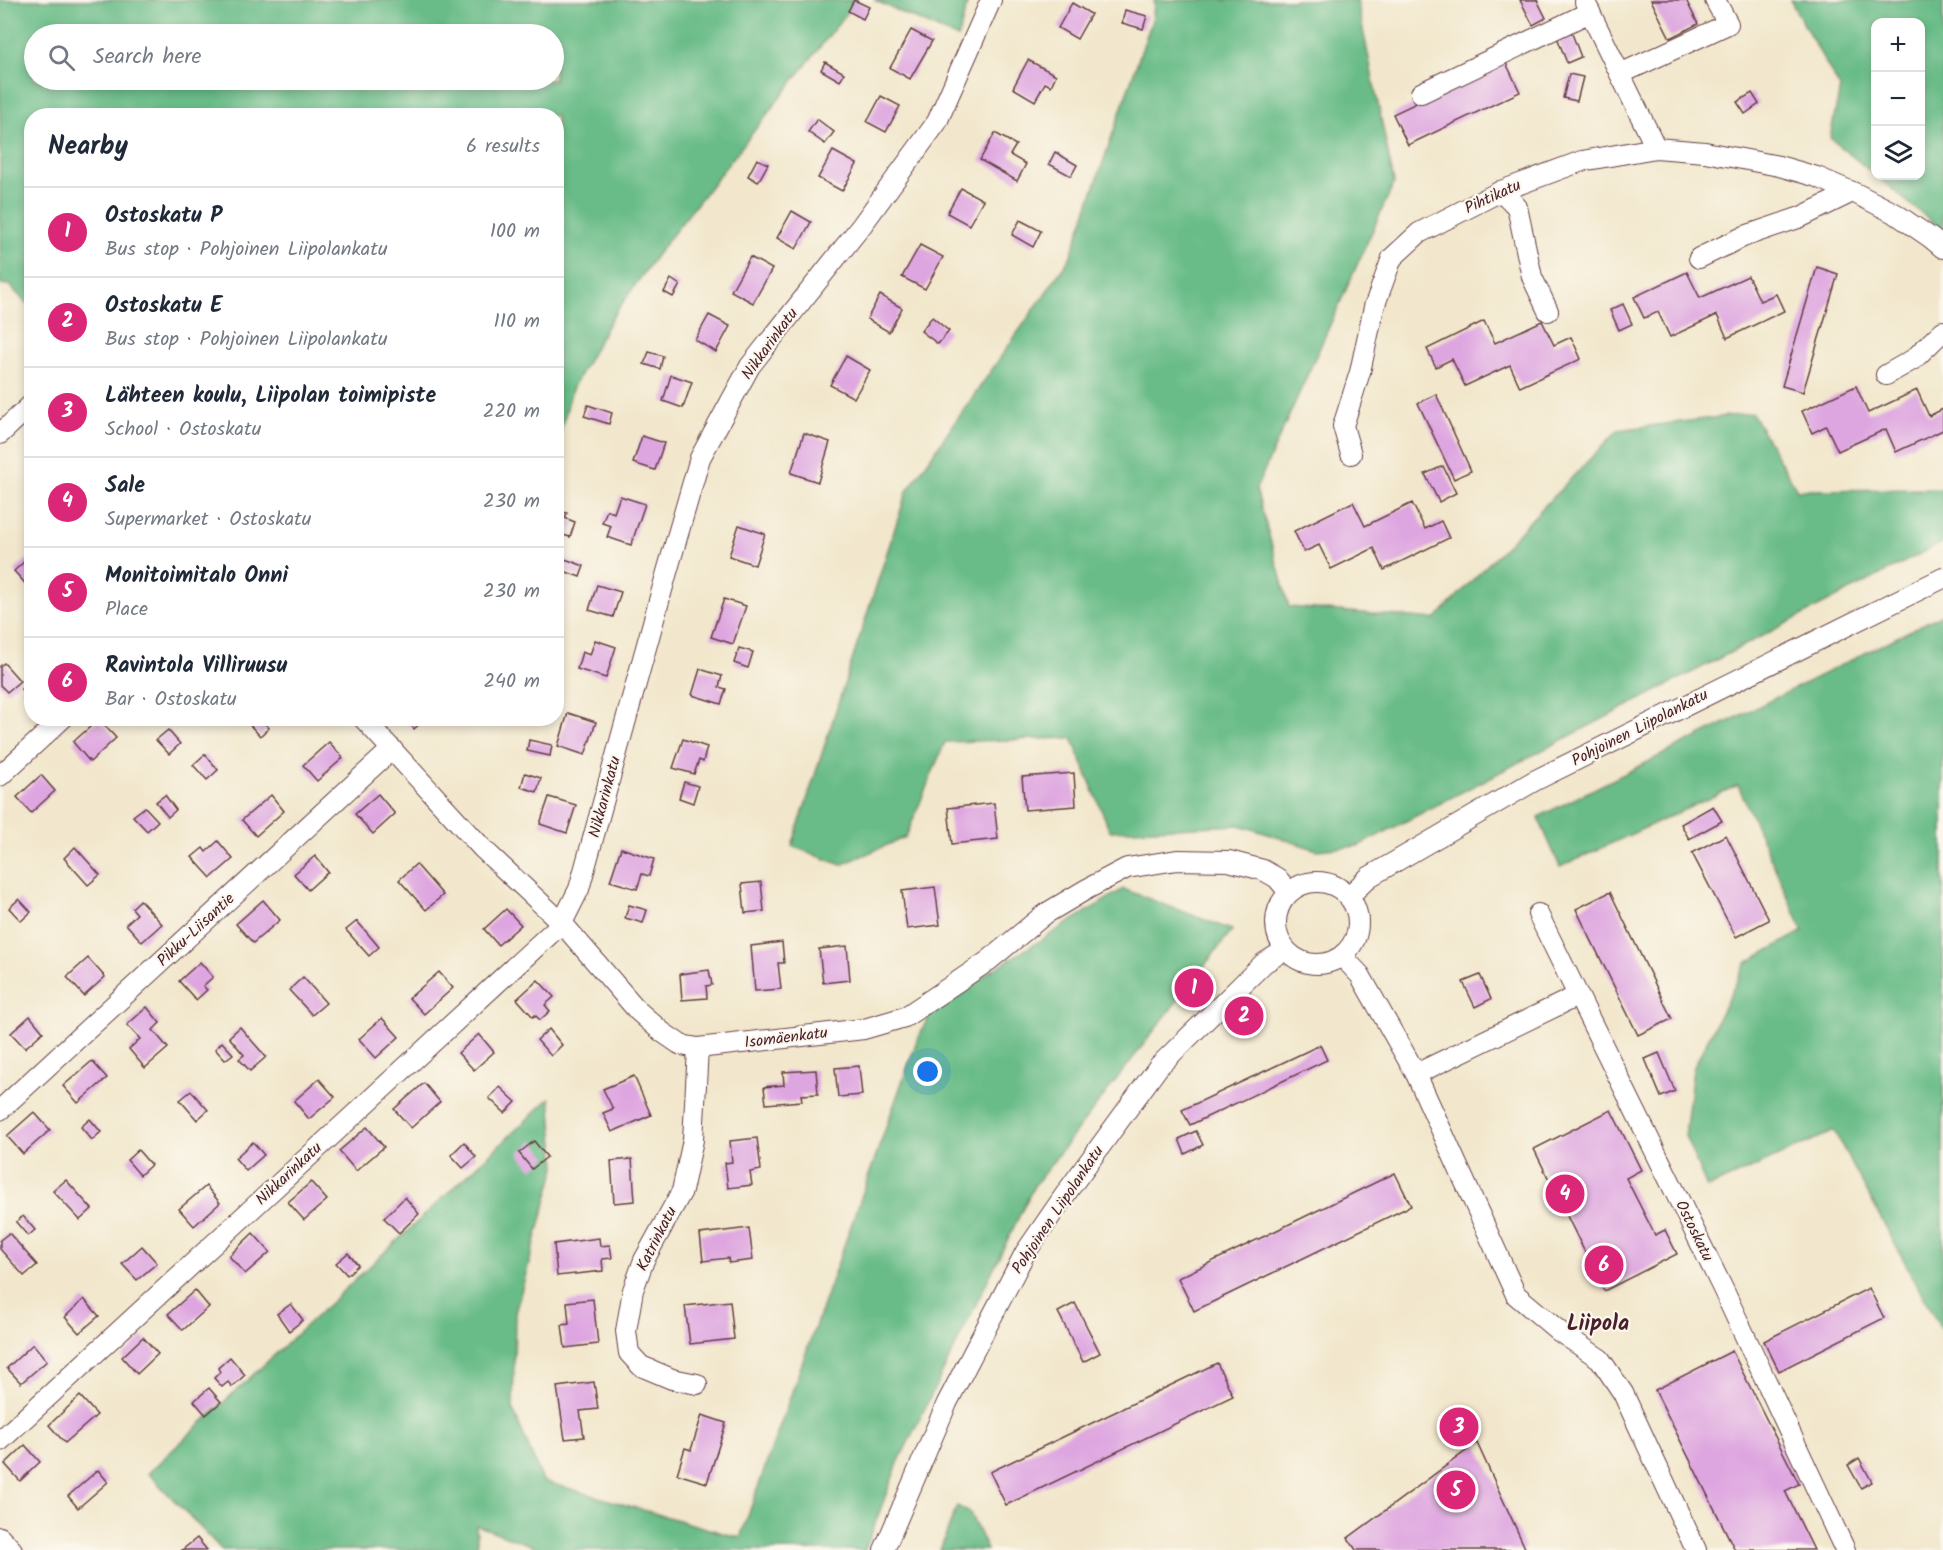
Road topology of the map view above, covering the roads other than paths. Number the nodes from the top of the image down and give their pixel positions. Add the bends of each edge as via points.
1 (991, 0) edge
2 (1715, 0) edge
3 (1587, 6) edge
4 (1620, 74) junction
5 (1421, 93) dead end
6 (1656, 148) junction
7 (1501, 190) junction
8 (1852, 192) junction
9 (1943, 248) edge
10 (1699, 258) dead end
11 (1548, 311) dead end
12 (1943, 331) edge
13 (1886, 375) dead end
14 (24, 412) edge
15 (0, 434) edge
16 (1351, 454) dead end
17 (1943, 578) edge
18 (54, 726) edge
19 (370, 726) edge
20 (392, 749) junction
21 (0, 776) edge
22 (1289, 892) junction
23 (1349, 896) junction
24 (1538, 914) dead end
25 (562, 923) junction
26 (1285, 950) junction
27 (1342, 956) junction
28 (1577, 996) junction
29 (698, 1048) junction
30 (1416, 1074) junction
31 (0, 1110) edge
32 (697, 1384) dead end
33 (0, 1441) edge
34 (0, 1537) edge
35 (12, 1550) edge
36 (884, 1550) edge
37 (1696, 1550) edge
38 (1845, 1550) edge

1 - 25 street, Nikkarinkatu via 937,122 862,225 750,366 700,458 579,889
2 - 4 street via 1728,24
3 - 4 street
3 - 5 street
4 - 6 street
6 - 7 street, Pihtikatu via 1582,160
6 - 8 street, Pihtikatu via 1705,152 1779,166
7 - 11 street via 1517,207 1532,277
7 - 16 street, Pihtikatu via 1419,233 1392,258 1374,307 1343,426
8 - 9 street, Pihtikatu via 1896,214
8 - 10 street
12 - 13 street via 1914,359
14 - 15 street
17 - 23 street, Pohjoinen Liipolankatu via 1534,781 1369,877
18 - 21 street
19 - 20 street, Isomäenkatu
20 - 25 street, Isomäenkatu via 483,849
20 - 31 street, Pikku-Liisantie
22 - 23 street via 1317,882 1331,884
22 - 26 street via 1279,907 1276,931
22 - 29 street, Isomäenkatu via 1263,870 1229,861 1177,860 1127,868 1045,914 988,961 905,1017 864,1029
23 - 27 street via 1357,912 1358,927 1352,946
24 - 28 street, Ostoskatu
25 - 29 street, Isomäenkatu via 638,1011 681,1044
25 - 33 street, Nikkarinkatu
26 - 27 street via 1314,965
26 - 36 street, Pohjoinen Liipolankatu via 1264,963 1159,1066 1025,1253 947,1403
27 - 30 street via 1360,975
28 - 30 street
28 - 38 street, Ostoskatu via 1723,1289
29 - 32 street, Katrinkatu via 693,1140 682,1191 644,1260 633,1290 626,1331 629,1353 641,1366
30 - 37 street via 1516,1295 1600,1359 1623,1393
34 - 35 street

